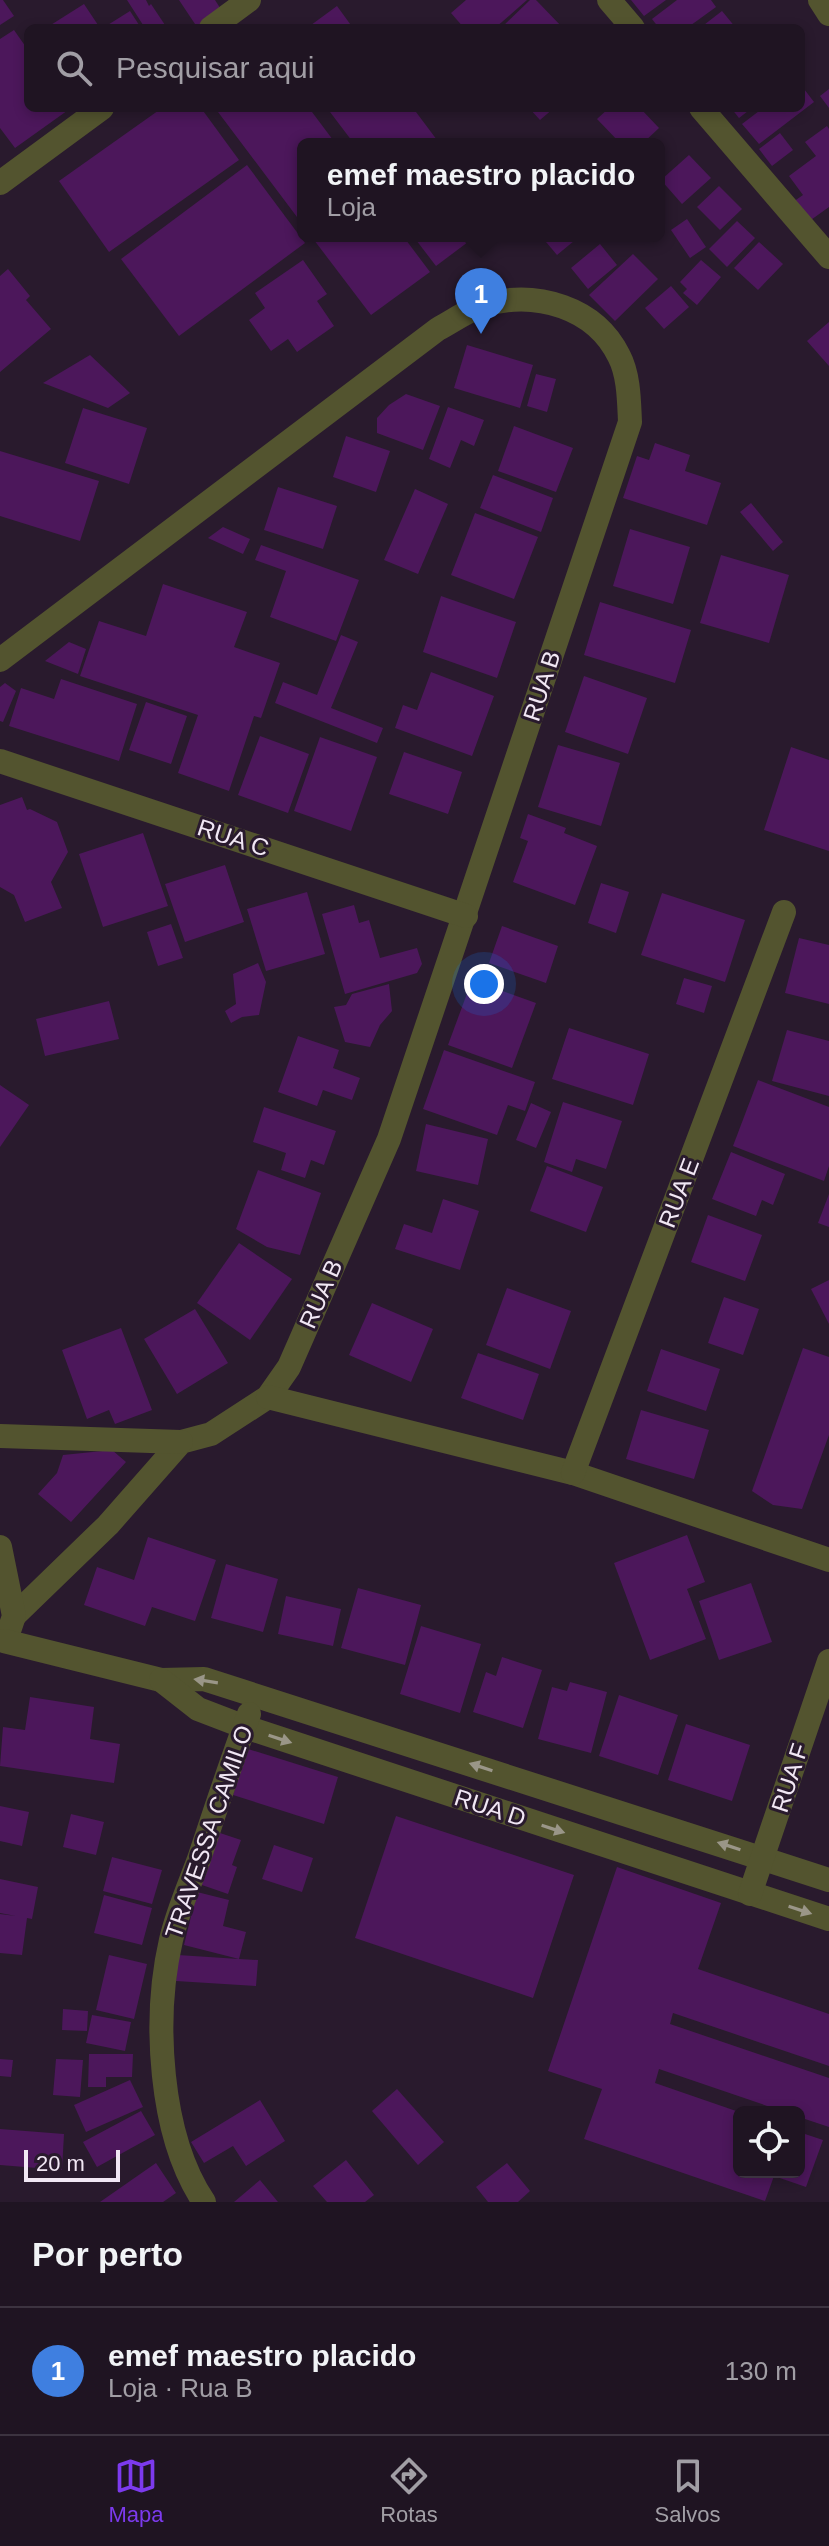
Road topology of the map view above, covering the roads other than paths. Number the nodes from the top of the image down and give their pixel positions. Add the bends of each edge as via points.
1 (249, 0) edge
2 (609, 0) edge
3 (820, 0) edge
4 (829, 14) edge
5 (216, 24) edge
6 (630, 24) edge
7 (97, 112) edge
8 (704, 112) edge
9 (0, 183) edge
10 (829, 257) edge
11 (0, 660) edge
12 (0, 761) edge
13 (784, 912) dead end
14 (466, 916) junction
15 (268, 1397) junction
16 (0, 1436) edge
17 (181, 1442) junction
18 (573, 1473) junction
19 (0, 1547) edge
20 (829, 1560) edge
21 (14, 1616) junction
22 (2, 1647) edge
23 (829, 1661) edge
24 (161, 1680) junction
25 (257, 1694) junction
26 (245, 1727) junction
27 (764, 1858) junction
28 (829, 1880) edge
29 (750, 1894) junction
30 (829, 1919) edge
31 (204, 2202) edge

1 - 5 street
2 - 6 street
3 - 4 street
7 - 9 street
8 - 10 street
11 - 14 street, RUA B via 438,329 486,304 532,298 569,307 602,331 620,357 630,422
12 - 14 street, RUA C
13 - 18 street, RUA E
14 - 15 street, RUA B via 389,1139 289,1367
15 - 17 street, RUA B via 211,1434
15 - 18 street
16 - 17 street
17 - 21 street, RUA B via 108,1525
18 - 20 street
19 - 21 street
21 - 22 street
22 - 24 street, RUA D
23 - 27 street, RUA F
25 -> 24 street, RUA D via 204,1679
24 - 26 street, RUA D via 198,1709
25 - 26 street, TRAVESSA CAMILO
27 -> 25 street, RUA D
26 -> 29 street, RUA D
26 - 31 street, TRAVESSA CAMILO via 171,1939 164,1984 167,2104 190,2181
27 - 28 street, RUA D
27 - 29 street, RUA F
29 -> 30 street, RUA D

